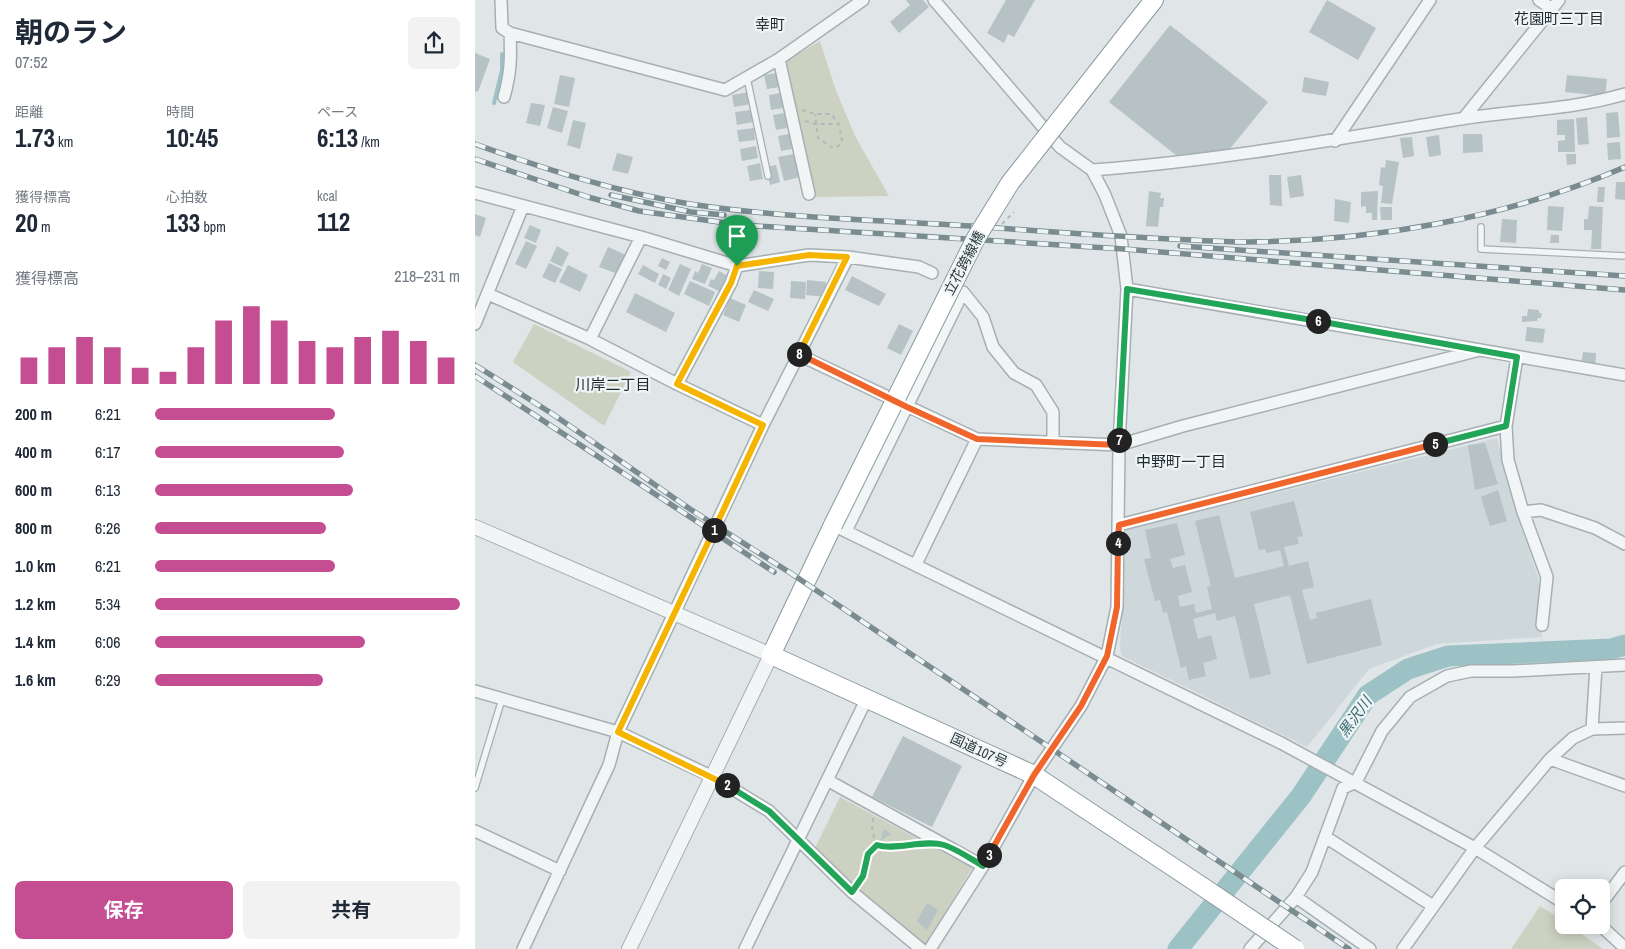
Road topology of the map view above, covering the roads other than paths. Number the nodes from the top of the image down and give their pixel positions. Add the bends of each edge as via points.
1 (501, 0) edge
2 (863, 0) edge
3 (934, 0) edge
4 (1154, 0) edge
5 (1430, 0) edge
6 (1539, 0) edge
7 (1556, 4) edge
8 (510, 33) junction
9 (779, 59) junction
10 (747, 78) junction
11 (1625, 94) edge
12 (504, 97) dead end
13 (1463, 119) junction
14 (1335, 141) junction
15 (1092, 170) junction
16 (768, 176) dead end
17 (475, 193) edge
18 (809, 194) dead end
19 (523, 206) junction
20 (1481, 227) dead end
21 (641, 237) junction
22 (1625, 256) edge
23 (847, 257) junction
24 (737, 266) junction
25 (932, 273) dead end
26 (1127, 289) junction
27 (489, 294) junction
28 (475, 324) edge
29 (590, 339) junction
30 (1481, 350) junction
31 (799, 355) junction
32 (1517, 357) junction
33 (1625, 375) edge
34 (677, 384) junction
35 (907, 407) junction
36 (763, 425) junction
37 (1506, 426) junction
38 (977, 439) junction
39 (1053, 442) junction
40 (1119, 445) junction
41 (1523, 512) junction
42 (1119, 525) junction
43 (475, 527) edge
44 (839, 528) junction
45 (1625, 544) edge
46 (916, 564) junction
47 (673, 614) junction
48 (1542, 625) dead end
49 (771, 655) junction
50 (1107, 656) junction
51 (1625, 665) edge
52 (1596, 667) junction
53 (475, 691) edge
54 (867, 698) junction
55 (502, 699) junction
56 (1625, 728) edge
57 (1592, 729) junction
58 (618, 732) junction
59 (1550, 758) junction
60 (1034, 775) junction
61 (713, 777) junction
62 (1351, 779) junction
63 (827, 780) junction
64 (1625, 786) edge
65 (475, 788) edge
66 (475, 830) edge
67 (1327, 838) junction
68 (799, 840) junction
69 (1475, 848) junction
70 (983, 866) junction
71 (560, 871) junction
72 (1625, 872) edge
73 (1610, 892) edge
74 (1296, 897) junction
75 (1555, 897) edge
76 (1433, 906) junction
77 (1610, 934) edge
78 (1625, 948) edge
79 (523, 949) edge
80 (629, 949) edge
81 (745, 949) edge
82 (921, 949) edge
83 (930, 949) edge
84 (1251, 949) edge
85 (1295, 949) edge
86 (1371, 949) edge
87 (1403, 949) edge

1 - 8 street via 502,28
2 - 9 street
3 - 15 street via 1060,147
4 - 44 highway, 立花跨線橋, bridge via 1009,184 976,238
5 - 14 street
6 - 7 street
7 - 13 street
8 - 10 street via 725,90
8 - 12 street via 511,73
9 - 10 street
9 - 18 street
10 - 16 lane
11 - 13 street via 1555,109
13 - 14 street
14 - 15 street via 1166,165
15 - 26 street via 1111,207 1121,236
17 - 19 street
19 - 21 street
19 - 27 street
20 - 22 lane via 1481,249
21 - 24 street
21 - 29 street
23 - 24 street via 809,255
23 - 25 street via 919,267
23 - 31 street
24 - 34 street
26 - 30 street
26 - 40 street
27 - 28 street
27 - 29 street
29 - 34 street
30 - 32 street
30 - 40 street
31 - 35 street
31 - 36 street
32 - 33 street
32 - 37 street
34 - 36 street
35 - 38 street
35 - 39 street via 963,292 983,317 993,347 1014,373 1036,385 1053,412
35 - 44 street
36 - 47 street
37 - 41 street via 1509,460
37 - 42 street
38 - 39 street
38 - 46 street
39 - 40 street
40 - 42 street
41 - 45 street via 1541,510 1595,528
41 - 48 street via 1547,577
42 - 50 street via 1117,607
43 - 47 street
44 - 46 street
44 - 49 highway
46 - 50 street
47 - 49 street
47 - 58 street
49 - 54 highway, 国道107号
49 - 61 street
50 - 60 street via 1081,706
50 - 62 street
51 - 52 street
52 - 57 street
52 - 62 street via 1471,671 1447,676 1410,697 1382,731
53 - 55 street
54 - 60 highway, 国道107号
54 - 63 street
55 - 58 street
55 - 65 lane
56 - 57 street
57 - 59 street via 1573,738
58 - 61 street
58 - 71 street via 609,765
59 - 64 street
59 - 69 street
60 - 70 street
60 - 85 highway, 国道107号, bridge
61 - 68 street via 769,811
61 - 80 street
62 - 67 street via 1343,788
62 - 69 street
63 - 68 street
63 - 70 street
66 - 71 street
67 - 74 street via 1312,872
67 - 76 street
68 - 81 street
68 - 82 street via 852,892
69 - 75 street
69 - 76 street
70 - 83 street
71 - 79 street
72 - 73 street
74 - 84 street
74 - 86 street
76 - 87 street
77 - 78 street

